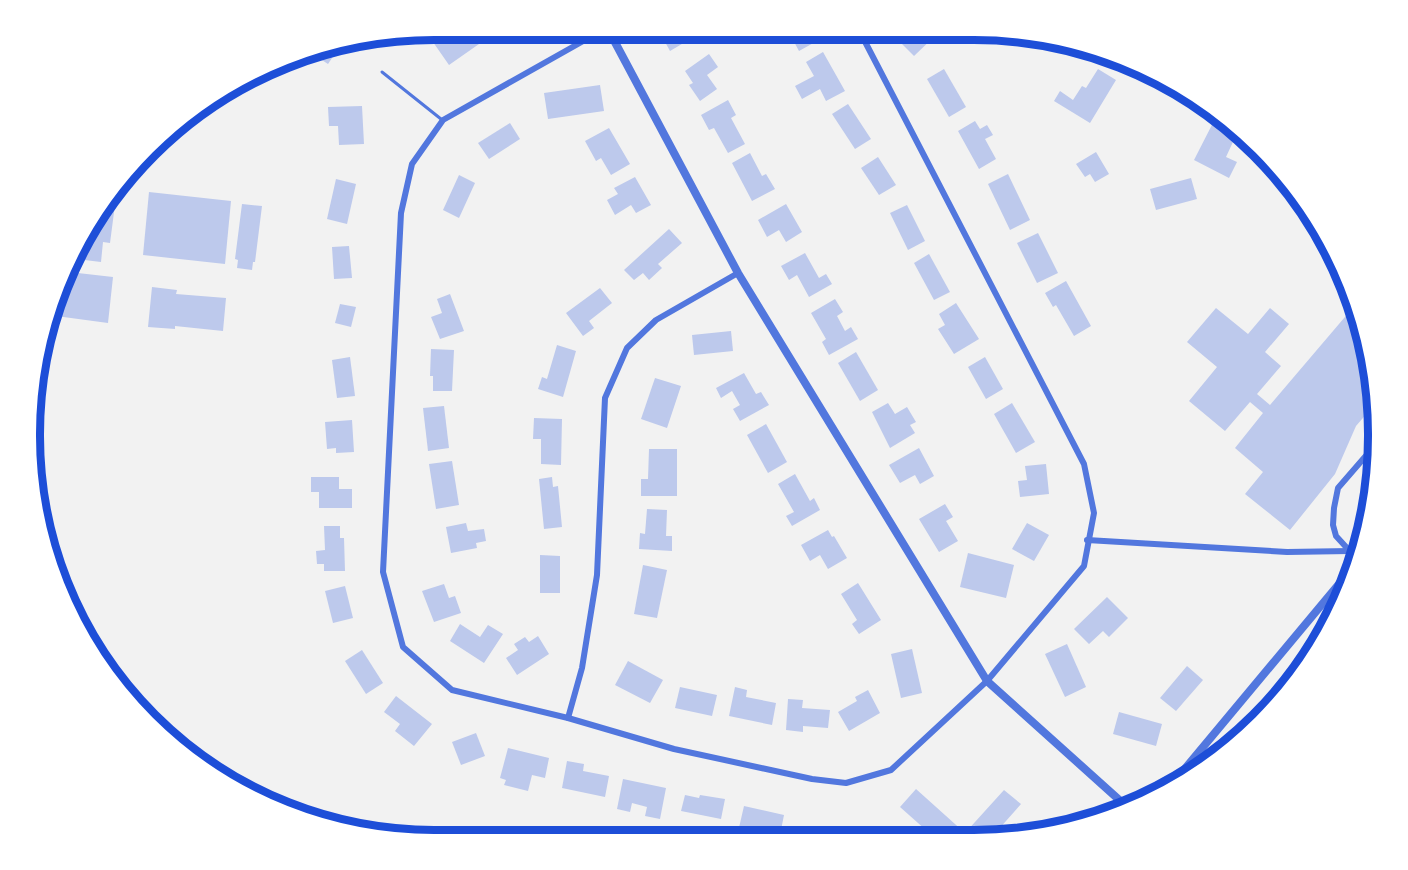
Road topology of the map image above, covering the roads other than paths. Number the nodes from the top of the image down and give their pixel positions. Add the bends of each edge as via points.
1 (585, 40) edge
2 (614, 40) edge
3 (864, 40) edge
4 (382, 72) dead end
5 (443, 120) junction
6 (738, 273) junction
7 (1367, 454) edge
8 (1087, 540) junction
9 (1350, 551) joint
10 (1337, 587) edge
11 (987, 681) junction
12 (568, 718) junction
13 (1187, 766) edge
14 (1119, 801) edge

1 - 5 street
2 - 6 street
3 - 8 street via 1084,464 1094,513
4 - 5 lane
5 - 12 street via 412,164 401,213 383,572 403,647 452,690
6 - 11 street
6 - 12 street via 656,320 627,348 605,398 597,575 582,668
7 - 9 street via 1338,488 1333,525 1336,536
8 - 9 street via 1287,552
8 - 11 street via 1084,566
10 - 13 street
11 - 12 street via 891,770 846,783 674,748
11 - 14 street

